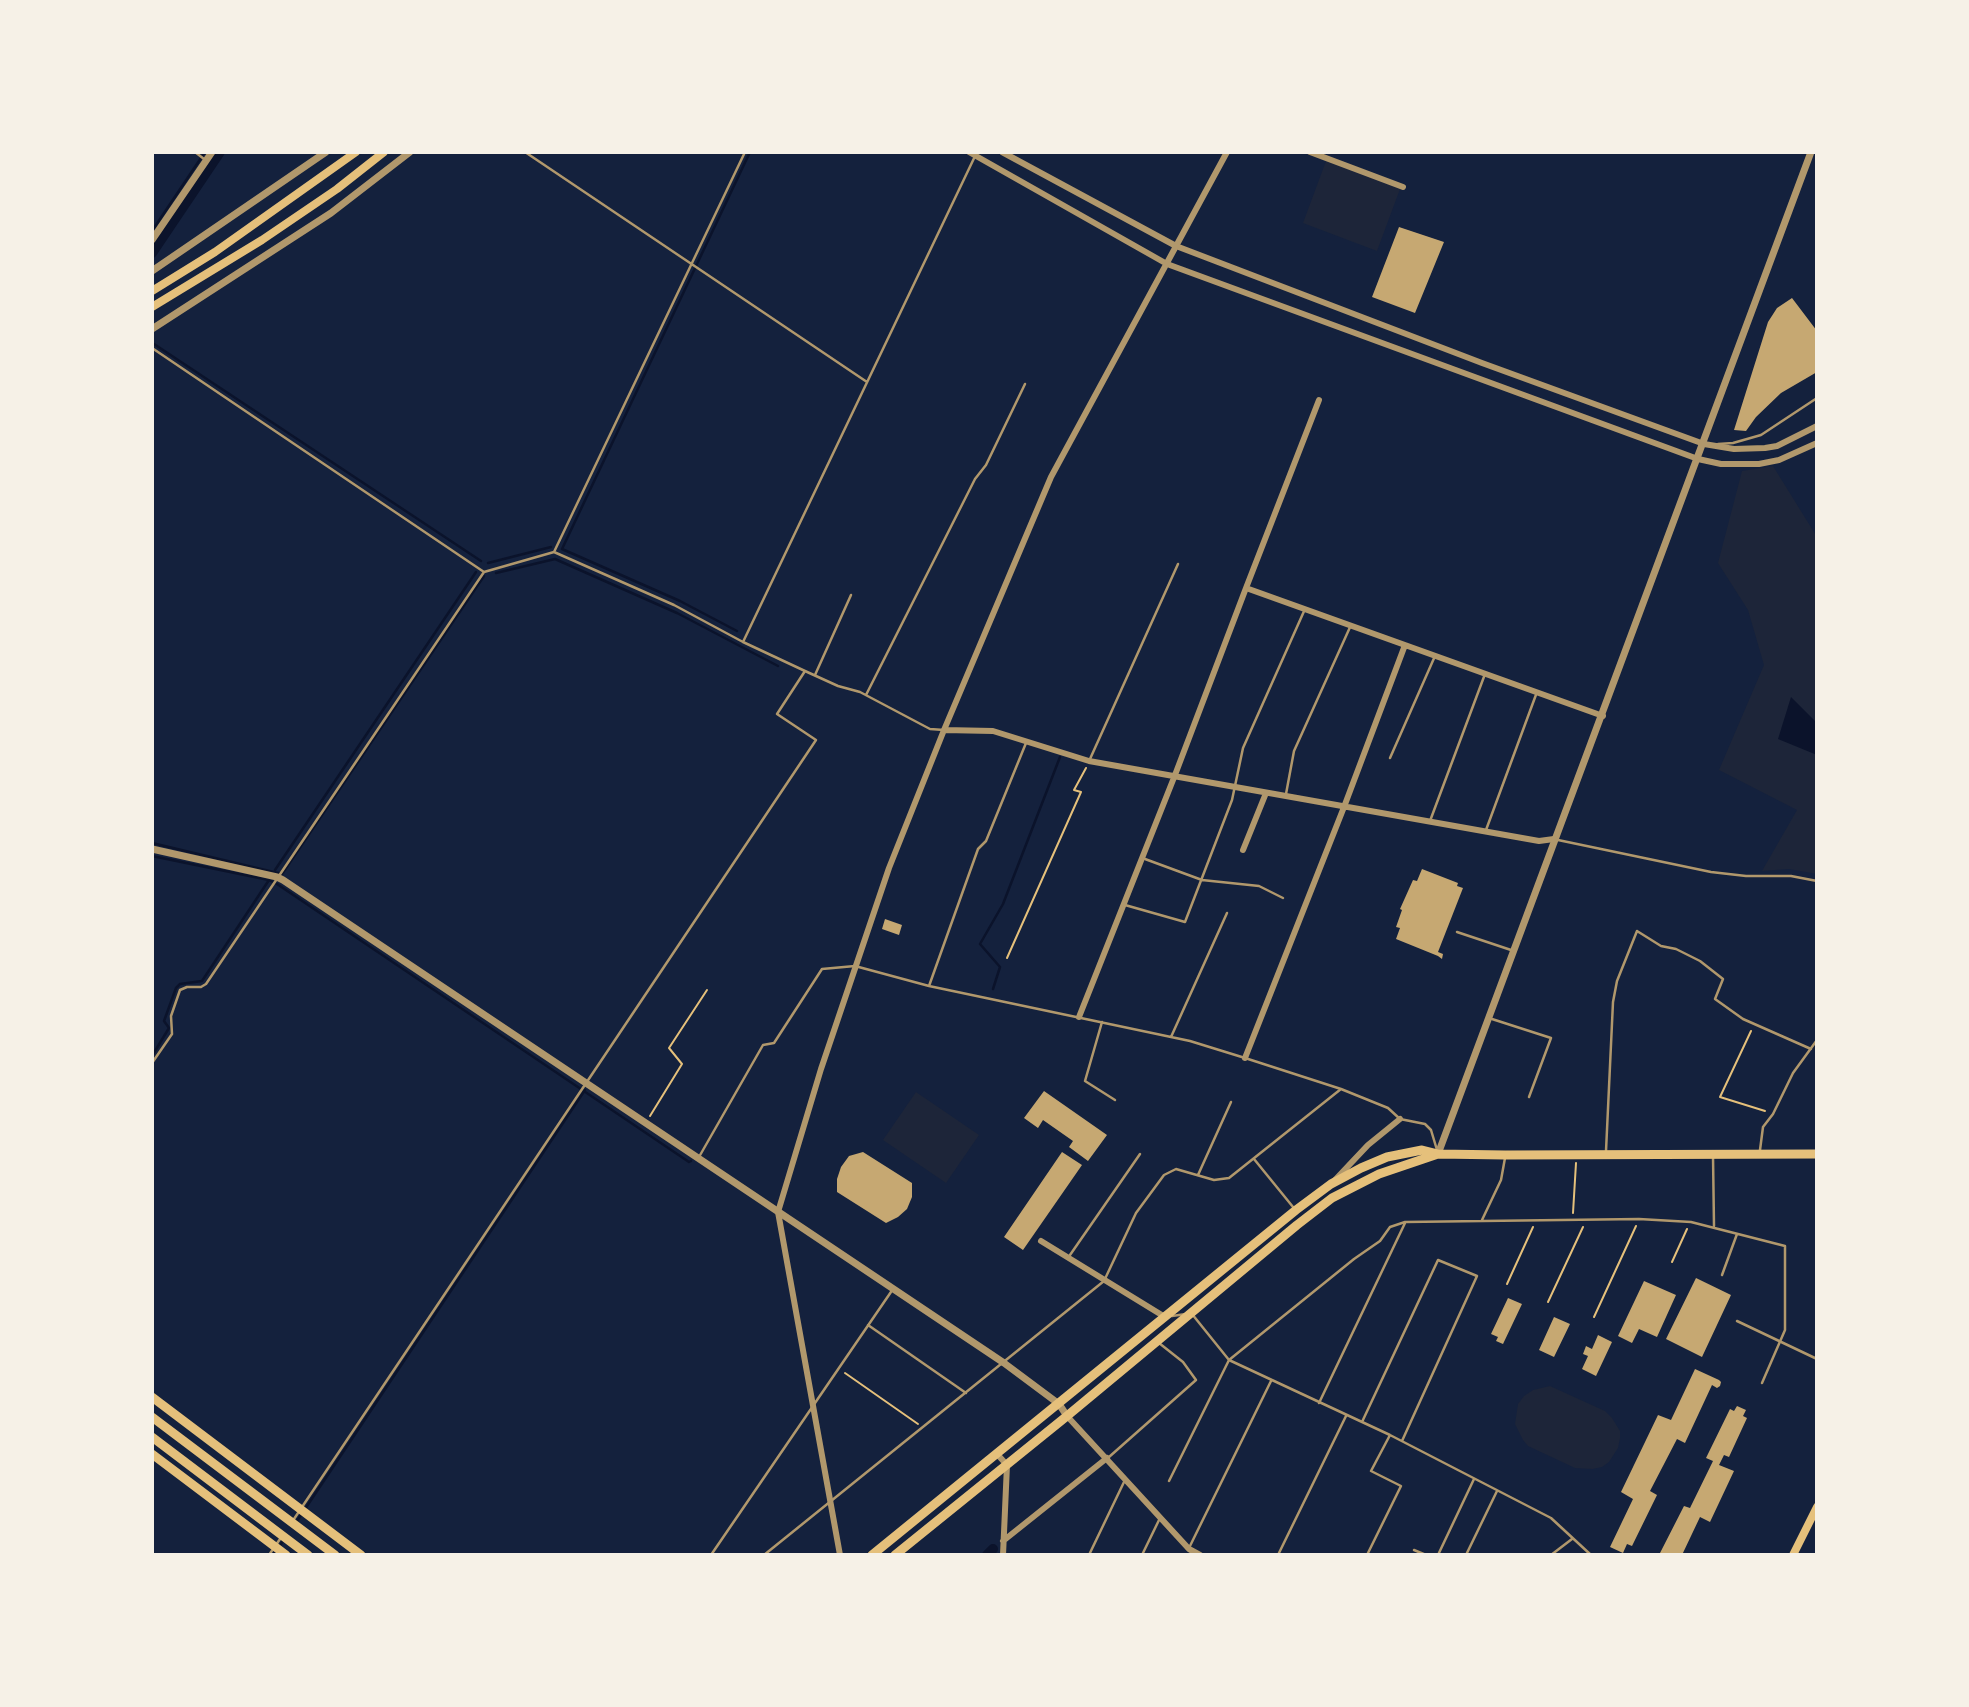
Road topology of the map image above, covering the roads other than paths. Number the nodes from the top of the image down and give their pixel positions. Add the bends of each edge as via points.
1 (195, 152) edge
2 (212, 152) edge
3 (326, 152) edge
4 (356, 152) edge
5 (384, 152) edge
6 (410, 152) edge
7 (525, 152) edge
8 (745, 152) edge
9 (1002, 152) edge
10 (1227, 152) edge
11 (1310, 152) edge
12 (1811, 152) edge
13 (974, 154) edge
14 (207, 160) junction
15 (1403, 187) dead end
16 (152, 240) edge
17 (1176, 246) junction
18 (692, 264) junction
19 (1167, 264) junction
20 (154, 268) edge
21 (152, 290) edge
22 (152, 307) edge
23 (152, 329) edge
24 (152, 348) edge
25 (867, 382) junction
26 (1025, 384) dead end
27 (1817, 398) edge
28 (1319, 400) dead end
29 (1817, 426) edge
30 (1817, 443) edge
31 (1704, 444) junction
32 (1698, 458) junction
33 (554, 552) junction
34 (1178, 564) dead end
35 (484, 572) junction
36 (1246, 588) junction
37 (851, 594) dead end
38 (1305, 609) junction
39 (1351, 625) junction
40 (743, 642) junction
41 (1405, 645) junction
42 (1435, 656) junction
43 (806, 671) junction
44 (1485, 674) junction
45 (815, 675) junction
46 (1537, 692) junction
47 (866, 695) junction
48 (1603, 716) junction
49 (944, 730) junction
50 (1026, 743) junction
51 (1390, 758) dead end
52 (1089, 761) junction
53 (1175, 775) junction
54 (1235, 788) junction
55 (1266, 793) junction
56 (1285, 796) junction
57 (1344, 807) junction
58 (1430, 821) junction
59 (1485, 831) junction
60 (1554, 839) junction
61 (152, 849) edge
62 (1243, 850) dead end
63 (1142, 858) junction
64 (277, 877) junction
65 (1202, 880) junction
66 (1817, 881) edge
67 (1283, 898) dead end
68 (1124, 905) junction
69 (1227, 912) dead end
70 (1457, 932) dead end
71 (1514, 951) junction
72 (855, 967) junction
73 (929, 986) junction
74 (1079, 1017) junction
75 (1489, 1018) junction
76 (1102, 1022) junction
77 (1171, 1038) junction
78 (1817, 1040) edge
79 (1811, 1049) junction
80 (1245, 1058) junction
81 (152, 1063) edge
82 (585, 1083) junction
83 (1341, 1089) junction
84 (1529, 1097) dead end
85 (1115, 1100) dead end
86 (1231, 1102) dead end
87 (1400, 1119) junction
88 (1140, 1154) dead end
89 (1438, 1154) junction
90 (1817, 1154) edge
91 (1505, 1155) junction
92 (1606, 1155) junction
93 (1760, 1155) junction
94 (1713, 1156) junction
95 (1254, 1158) junction
96 (699, 1159) junction
97 (1198, 1175) junction
98 (1331, 1184) junction
99 (1296, 1210) junction
100 (778, 1212) junction
101 (1482, 1221) junction
102 (1405, 1222) junction
103 (1714, 1226) junction
104 (1737, 1234) junction
105 (1041, 1241) dead end
106 (1068, 1258) junction
107 (1722, 1275) dead end
108 (1104, 1281) junction
109 (893, 1288) junction
110 (1191, 1313) junction
111 (1165, 1317) junction
112 (1737, 1321) dead end
113 (867, 1325) junction
114 (1157, 1341) junction
115 (1781, 1342) junction
116 (1817, 1359) edge
117 (1229, 1360) junction
118 (1004, 1363) junction
119 (1271, 1381) junction
120 (1762, 1383) dead end
121 (966, 1393) junction
122 (152, 1397) edge
123 (1319, 1403) junction
124 (1059, 1404) junction
125 (814, 1405) junction
126 (1346, 1415) junction
127 (1067, 1416) junction
128 (152, 1417) edge
129 (1362, 1422) junction
130 (1390, 1435) junction
131 (152, 1437) edge
132 (1402, 1441) junction
133 (152, 1454) edge
134 (997, 1454) junction
135 (1107, 1458) junction
136 (1007, 1465) junction
137 (1125, 1479) junction
138 (1474, 1479) junction
139 (1169, 1481) dead end
140 (1497, 1491) junction
141 (832, 1500) junction
142 (1817, 1507) edge
143 (301, 1509) junction
144 (1160, 1518) junction
145 (292, 1523) junction
146 (283, 1536) junction
147 (1572, 1539) junction
148 (1003, 1541) junction
149 (1189, 1549) junction
150 (1414, 1550) dead end
151 (272, 1551) edge
152 (1199, 1554) edge
153 (286, 1555) edge
154 (308, 1555) edge
155 (335, 1555) edge
156 (361, 1555) edge
157 (711, 1555) edge
158 (764, 1555) edge
159 (840, 1555) edge
160 (872, 1555) edge
161 (895, 1555) edge
162 (1003, 1555) edge
163 (1089, 1555) edge
164 (1142, 1555) edge
165 (1278, 1555) edge
166 (1367, 1555) edge
167 (1426, 1555) edge
168 (1438, 1555) edge
169 (1466, 1555) edge
170 (1550, 1555) edge
171 (1591, 1555) edge
172 (1793, 1555) edge

1 - 14 lane
2 - 14 street
3 - 20 street
4 - 21 main road
5 - 22 main road via 262,240
6 - 23 street via 320,221
7 - 18 lane
8 - 18 lane
9 - 17 street
10 - 17 street
11 - 15 street
12 - 31 street
13 - 19 street
13 - 25 lane
14 - 16 street
17 - 19 street
17 - 31 street
18 - 25 lane
18 - 33 lane
19 - 32 street
19 - 49 street via 1051,477
24 - 35 lane
25 - 40 lane
26 - 47 lane
27 - 31 lane via 1761,435 1733,443
28 - 36 street
29 - 31 street via 1765,448
30 - 32 street via 1759,464 1721,464
31 - 32 street
32 - 48 street
33 - 35 lane
33 - 40 lane via 674,605
34 - 52 lane
35 - 64 lane
36 - 38 street
36 - 53 street
37 - 45 lane
38 - 39 street
38 - 54 lane via 1243,748
39 - 41 street
39 - 56 lane via 1294,751
40 - 43 lane
41 - 42 street
41 - 57 street
42 - 44 street
42 - 51 lane
43 - 45 lane
43 - 82 lane via 777,714 816,740
44 - 46 street
44 - 58 lane
45 - 47 lane
46 - 48 street
46 - 59 lane
47 - 49 lane via 930,729
48 - 60 street
49 - 50 street via 993,732
49 - 72 street via 909,813
50 - 52 street
50 - 73 lane via 986,841 978,849
52 - 53 street
53 - 54 street
53 - 63 street
54 - 55 street
54 - 65 lane
55 - 56 street
55 - 62 street
56 - 57 street
57 - 58 street
57 - 80 street
58 - 59 street
59 - 60 street via 1539,841
60 - 66 lane via 1711,872
60 - 71 street
61 - 64 street
63 - 65 lane
63 - 68 street
64 - 81 lane via 206,984 180,990 171,1016 172,1034
64 - 82 street
65 - 67 lane via 1259,886
65 - 68 lane via 1185,922
68 - 74 street
69 - 77 lane
70 - 71 lane
71 - 75 street
72 - 73 lane
72 - 96 lane via 822,969 774,1043 763,1045
72 - 100 street
73 - 74 lane
74 - 76 lane
75 - 84 lane via 1551,1038
75 - 89 street
76 - 77 lane
76 - 85 lane via 1085,1081
77 - 80 lane
78 - 79 lane
79 - 92 lane via 1743,1018 1714,999 1723,979 1700,961 1637,931 1613,1002
79 - 93 lane via 1763,1127
80 - 83 lane
82 - 96 street
82 - 143 lane
83 - 87 lane via 1388,1108
83 - 95 lane
86 - 97 lane
87 - 89 lane via 1425,1124
87 - 98 street
88 - 106 lane
89 - 91 main road
89 - 98 main road via 1422,1150 1387,1157
89 - 110 main road via 1379,1174 1332,1198
90 - 93 main road
91 - 92 main road
91 - 101 lane via 1501,1180
92 - 94 main road
93 - 94 main road
94 - 103 lane
95 - 97 lane via 1229,1178
95 - 99 lane
96 - 100 street
97 - 108 lane via 1176,1169 1164,1175 1136,1213
98 - 99 main road
99 - 111 main road
100 - 109 street
100 - 125 street
101 - 102 lane
101 - 103 lane via 1639,1219
102 - 117 lane via 1390,1227 1380,1241
102 - 123 lane
103 - 104 lane
104 - 107 lane
104 - 115 lane via 1785,1246
105 - 106 street
106 - 108 street
108 - 111 street
108 - 118 lane
109 - 113 lane
109 - 118 street
110 - 111 lane
110 - 114 main road
110 - 117 lane
111 - 114 lane
111 - 124 main road
112 - 115 lane
113 - 121 lane
113 - 125 lane
114 - 127 main road
114 - 135 lane via 1183,1362 1196,1380
115 - 116 lane
115 - 120 lane
117 - 119 lane
117 - 139 lane
118 - 121 lane
118 - 124 street
119 - 123 lane
119 - 149 lane
121 - 141 lane
122 - 143 main road
123 - 126 lane
124 - 127 street
124 - 134 main road
125 - 141 street
125 - 157 lane
126 - 129 lane
126 - 165 lane
127 - 135 street
127 - 136 main road
128 - 145 main road
129 - 130 lane
129 - 132 lane via 1438,1261 1477,1276
130 - 132 lane
130 - 166 lane via 1371,1471 1401,1486
131 - 146 main road
132 - 138 lane
133 - 151 main road
134 - 136 street
134 - 160 main road
135 - 137 street
135 - 148 street
136 - 148 street
136 - 161 main road
137 - 144 street
137 - 163 lane
138 - 140 lane
138 - 168 lane
140 - 147 lane via 1550,1518
140 - 169 lane
141 - 158 lane
141 - 159 street
142 - 172 main road
143 - 145 lane
143 - 156 main road
144 - 149 street
144 - 164 lane
145 - 146 lane
145 - 155 main road
146 - 151 lane
146 - 154 main road
147 - 170 lane
147 - 171 lane
148 - 162 street
149 - 152 street
150 - 167 lane
151 - 153 main road

